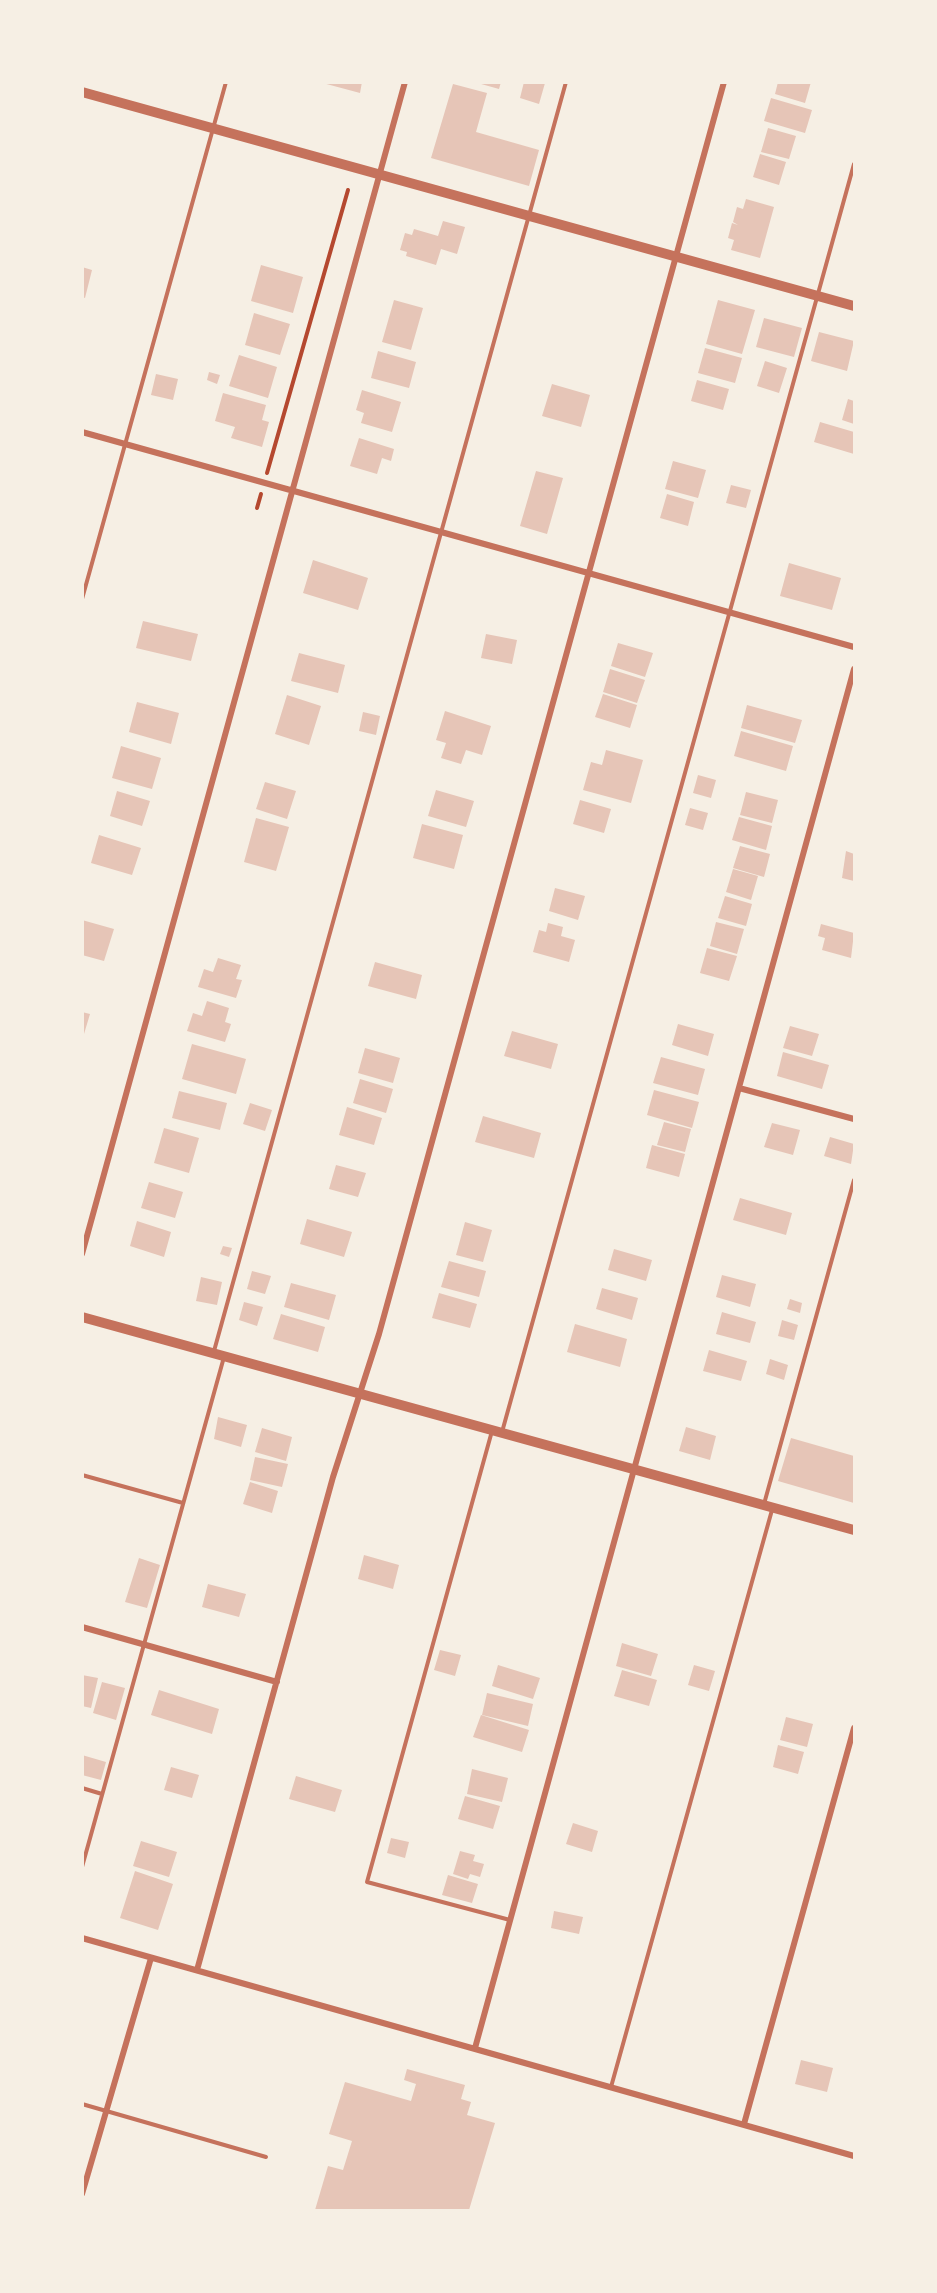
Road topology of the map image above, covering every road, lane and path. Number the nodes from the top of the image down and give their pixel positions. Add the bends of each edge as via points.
1 (226, 82) edge
2 (405, 82) edge
3 (566, 82) edge
4 (724, 82) edge
5 (82, 92) edge
6 (213, 129) junction
7 (855, 164) edge
8 (380, 175) junction
9 (348, 190) dead end
10 (529, 216) junction
11 (676, 257) junction
12 (818, 296) junction
13 (855, 306) edge
14 (82, 432) edge
15 (125, 444) junction
16 (264, 483) junction
17 (293, 491) junction
18 (258, 508) dead end
19 (441, 532) junction
20 (588, 573) junction
21 (82, 599) edge
22 (730, 612) junction
23 (855, 647) edge
24 (855, 669) edge
25 (739, 1088) junction
26 (855, 1119) edge
27 (855, 1180) edge
28 (82, 1254) edge
29 (82, 1317) edge
30 (219, 1355) junction
31 (359, 1393) junction
32 (497, 1431) junction
33 (634, 1469) junction
34 (82, 1476) edge
35 (183, 1503) junction
36 (768, 1506) junction
37 (855, 1530) edge
38 (82, 1627) edge
39 (143, 1644) junction
40 (277, 1682) junction
41 (855, 1728) edge
42 (82, 1788) edge
43 (102, 1794) junction
44 (82, 1867) edge
45 (510, 1920) junction
46 (82, 1938) edge
47 (152, 1958) junction
48 (197, 1971) junction
49 (475, 2048) junction
50 (611, 2087) junction
51 (82, 2103) edge
52 (107, 2111) junction
53 (744, 2124) junction
54 (855, 2156) edge
55 (266, 2157) dead end
56 (82, 2194) edge

1 - 6 lane
2 - 8 street
3 - 10 lane
4 - 11 street
5 - 6 street
6 - 8 street
6 - 15 lane
7 - 12 lane
8 - 10 street
8 - 17 street
9 - 16 path
10 - 11 street
10 - 19 lane
11 - 12 street
11 - 20 street
12 - 13 street
12 - 22 lane
14 - 15 street
15 - 16 street
15 - 21 lane
16 - 17 street
16 - 18 path
17 - 19 street
17 - 28 street
19 - 20 street
19 - 30 lane
20 - 22 street
20 - 31 street via 382,1323
22 - 23 street
22 - 32 lane
24 - 25 street
25 - 26 street
25 - 33 street
27 - 36 lane
29 - 30 street
30 - 31 street
30 - 35 lane
31 - 32 street
31 - 40 street
32 - 33 street
32 - 45 lane via 367,1881
33 - 36 street
33 - 45 street
34 - 35 lane
35 - 39 lane
36 - 37 street
36 - 50 lane
38 - 39 street
39 - 40 street
39 - 43 lane
40 - 48 street
41 - 53 street
42 - 43 lane
43 - 44 lane
45 - 49 street
46 - 47 street
47 - 48 street
47 - 52 street
48 - 49 street
49 - 50 street
50 - 53 street
51 - 52 lane
52 - 55 lane
52 - 56 street
53 - 54 street

